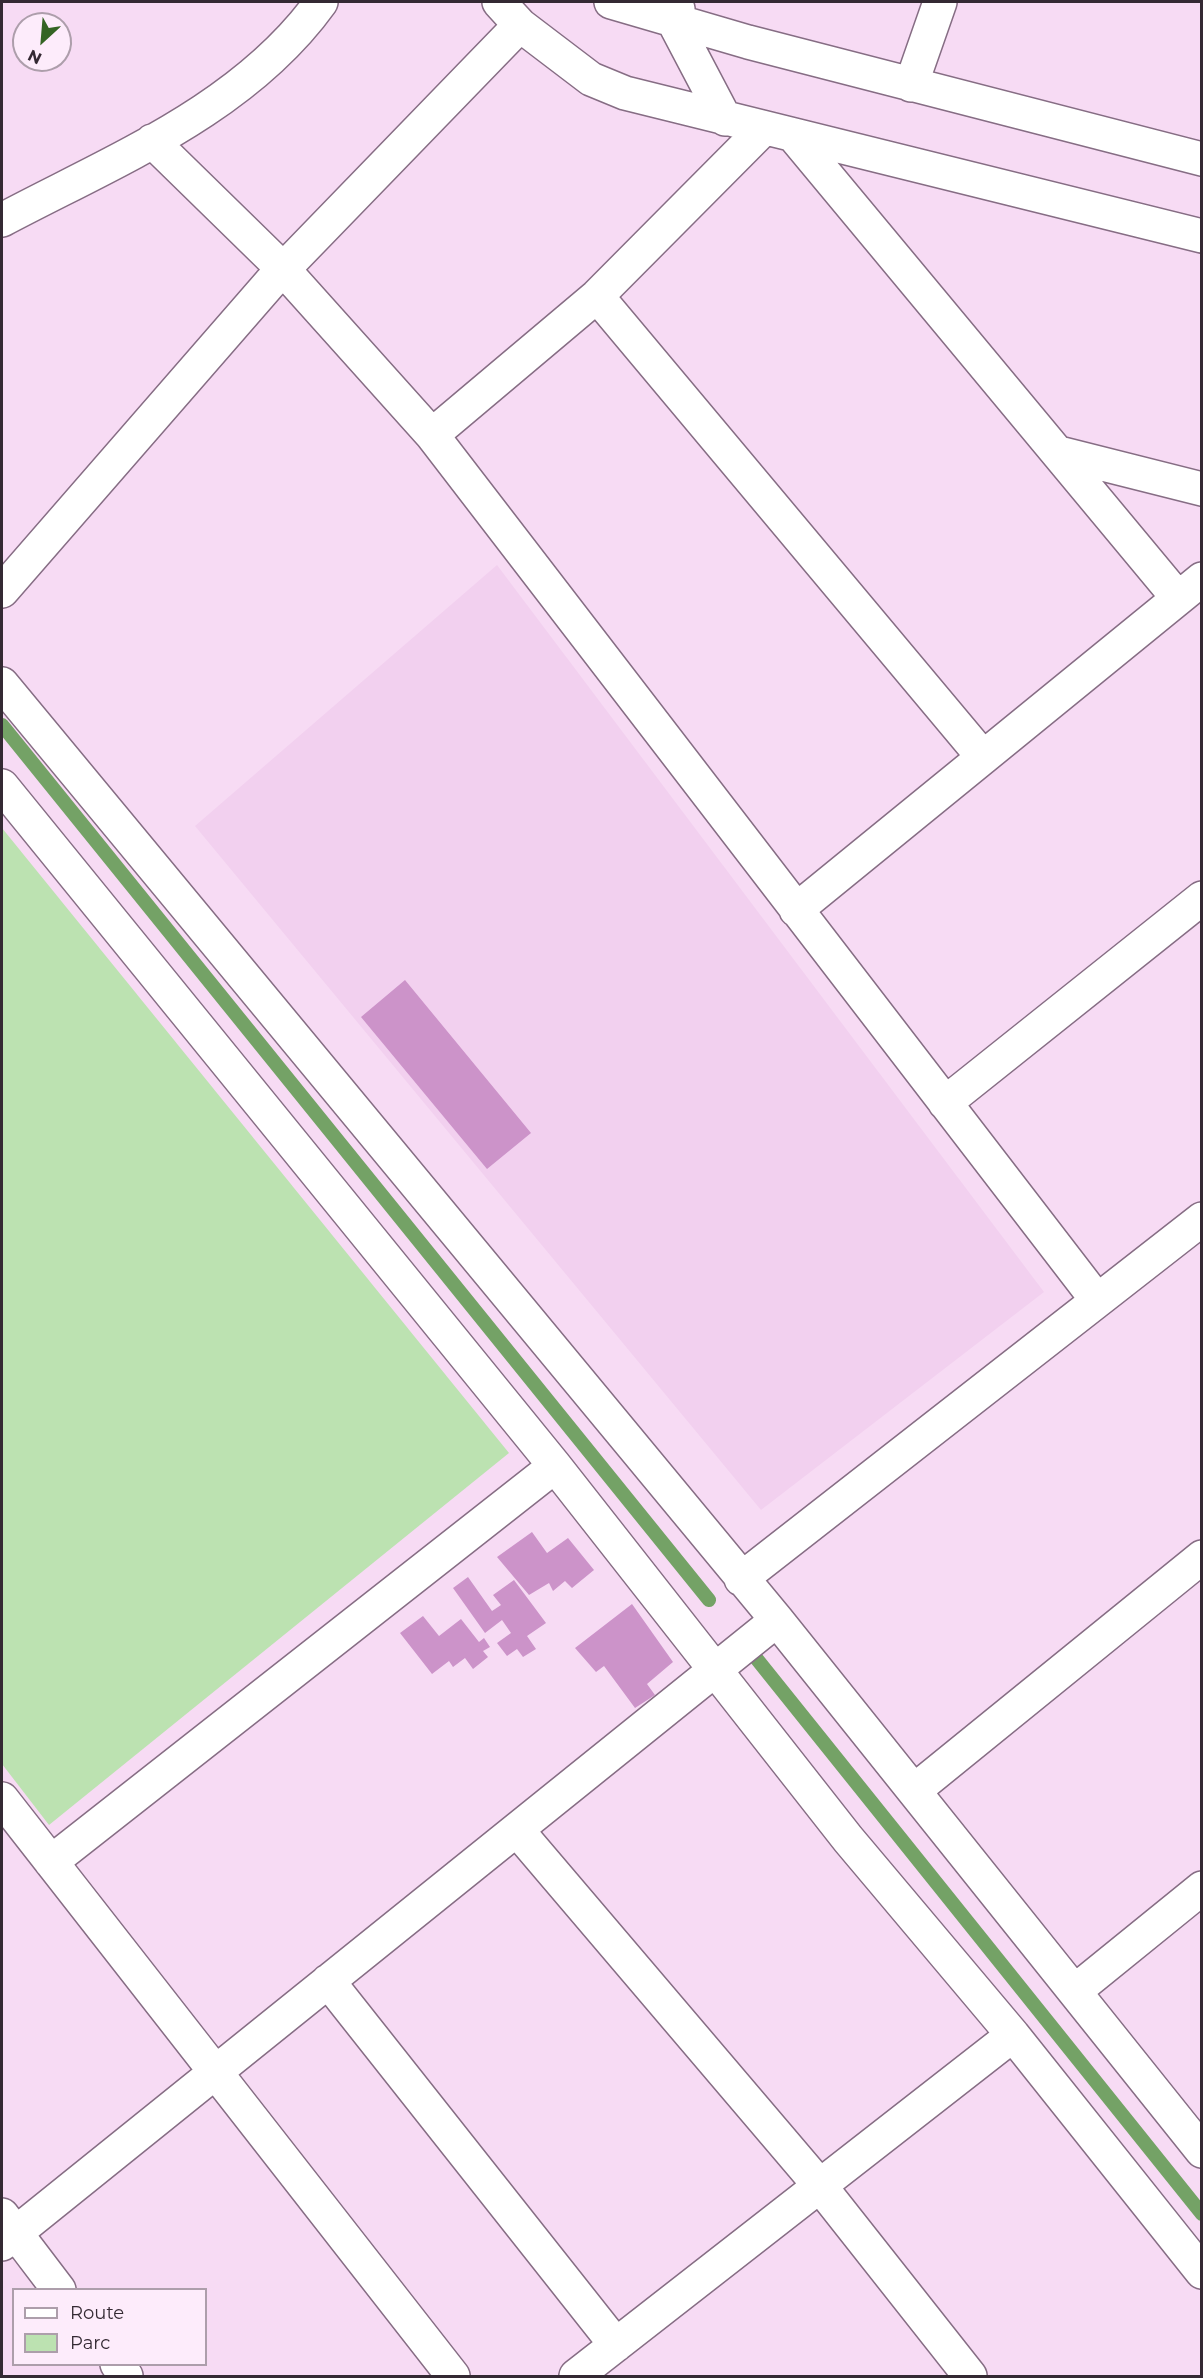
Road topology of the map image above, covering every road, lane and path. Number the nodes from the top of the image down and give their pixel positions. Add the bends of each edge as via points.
1 (321, 2) edge
2 (611, 2) edge
3 (940, 2) edge
4 (677, 12) edge
5 (509, 13) edge
6 (911, 85) junction
7 (725, 119) junction
8 (779, 131) junction
9 (152, 141) junction
10 (1202, 159) edge
11 (2, 220) edge
12 (1202, 236) edge
13 (284, 270) junction
14 (597, 296) junction
15 (432, 435) junction
16 (1059, 453) junction
17 (1202, 489) edge
18 (1190, 588) edge
19 (2, 591) edge
20 (2, 684) edge
21 (983, 757) junction
22 (2, 786) edge
23 (1202, 898) edge
24 (796, 910) junction
25 (945, 1103) junction
26 (1202, 1219) edge
27 (1097, 1300) junction
28 (555, 1466) junction
29 (1202, 1557) edge
30 (741, 1580) junction
31 (777, 1620) junction
32 (715, 1669) junction
33 (915, 1790) junction
34 (2, 1799) edge
35 (517, 1830) junction
36 (51, 1862) junction
37 (1202, 1888) edge
38 (328, 1980) junction
39 (1075, 1991) junction
40 (1012, 2035) junction
41 (214, 2072) junction
42 (1202, 2151) edge
43 (820, 2186) junction
44 (6, 2231) edge
45 (1202, 2272) edge
46 (58, 2288) edge
47 (616, 2345) junction
48 (453, 2376) edge
49 (576, 2376) edge
50 (970, 2376) edge

1 - 9 street via 271,60 231,95
2 - 4 street
3 - 6 street
4 - 6 street
4 - 7 street
5 - 7 street via 591,79 625,93
5 - 13 street
6 - 10 street
7 - 8 street
8 - 12 street
8 - 14 street
8 - 16 street
9 - 11 street
9 - 13 street
13 - 15 street
13 - 19 street
14 - 15 street
14 - 21 street
15 - 24 street
16 - 17 street
16 - 18 street
18 - 21 street
20 - 30 street
21 - 24 street
22 - 28 street
23 - 25 street
24 - 25 street
25 - 27 street
26 - 27 street
27 - 30 street
28 - 32 street
28 - 36 street
29 - 33 street
30 - 31 street
31 - 32 street
31 - 33 street
32 - 35 street
32 - 40 street via 848,1839
33 - 39 street
34 - 36 street
35 - 38 street
35 - 43 street
36 - 41 street
37 - 39 street
38 - 41 street
38 - 47 street
39 - 42 street
40 - 43 street
40 - 45 street
41 - 44 street
41 - 48 street
43 - 47 street
43 - 50 street
44 - 46 street
47 - 49 street

